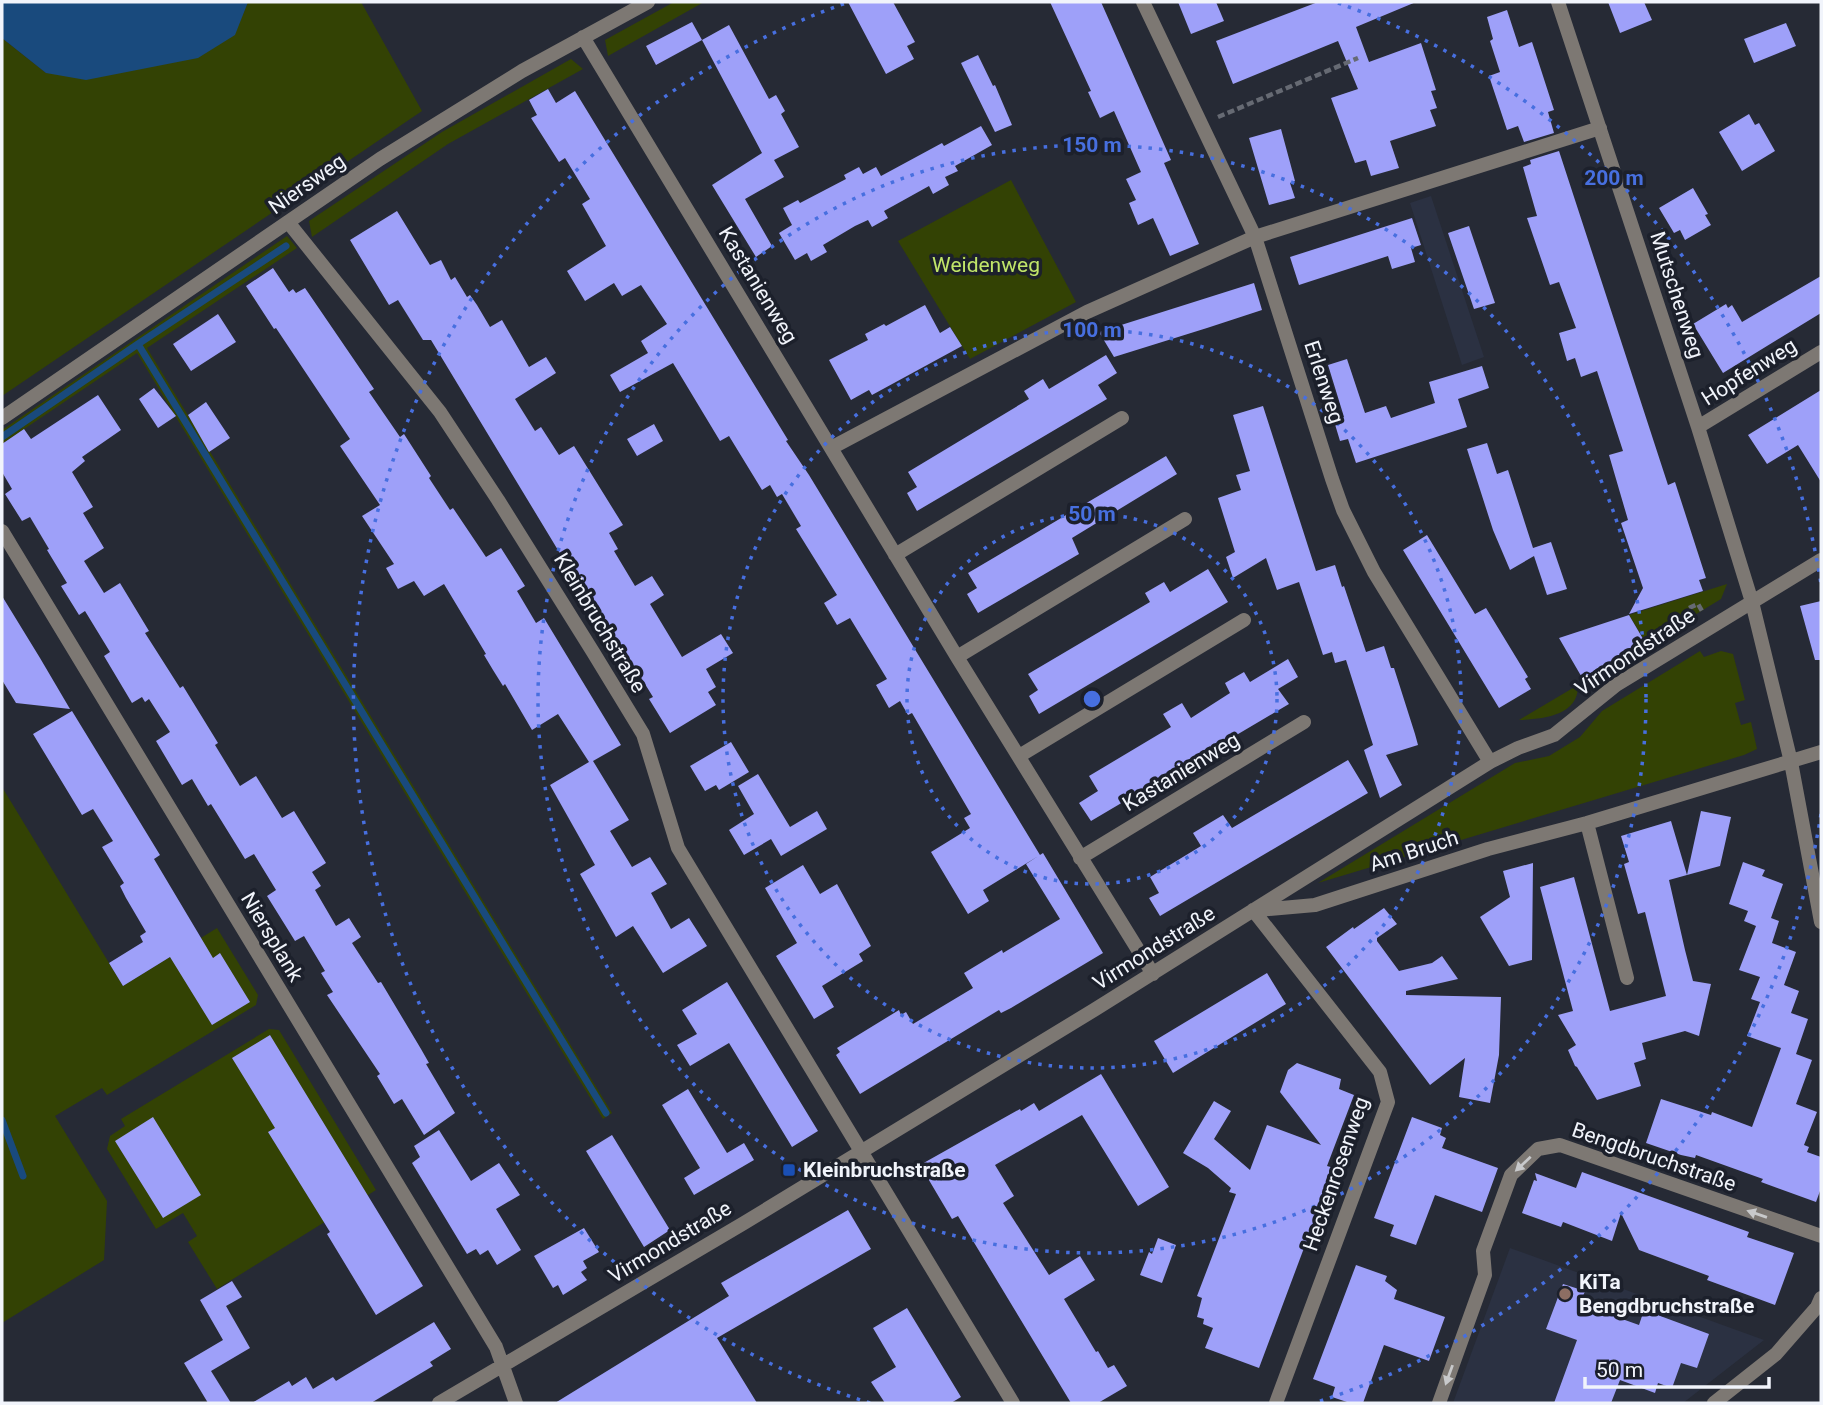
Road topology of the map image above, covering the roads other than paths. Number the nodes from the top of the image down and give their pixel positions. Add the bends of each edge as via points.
1 (648, 2) edge
2 (1143, 2) edge
3 (1558, 2) edge
4 (583, 37) junction
5 (1600, 128) junction
6 (288, 222) junction
7 (1255, 237) junction
8 (1821, 352) edge
9 (2, 418) edge
10 (1122, 418) dead end
11 (1698, 427) junction
12 (831, 448) junction
13 (1185, 519) dead end
14 (2, 531) edge
15 (895, 555) junction
16 (1821, 560) edge
17 (1752, 602) junction
18 (1244, 620) dead end
19 (957, 657) junction
20 (1304, 722) dead end
21 (1821, 752) edge
22 (1019, 756) junction
23 (1490, 762) junction
24 (1791, 762) junction
25 (1587, 823) junction
26 (1080, 858) junction
27 (1253, 910) junction
28 (1821, 922) edge
29 (1153, 974) junction
30 (1628, 978) dead end
31 (861, 1152) junction
32 (1821, 1237) edge
33 (1821, 1298) edge
34 (503, 1366) junction
35 (439, 1403) edge
36 (516, 1403) edge
37 (1013, 1403) edge
38 (1276, 1403) edge
39 (1439, 1403) edge
40 (1714, 1403) edge

1 - 4 street, Niersweg
2 - 7 street, Erlenweg
3 - 5 street, Mutschenweg
4 - 6 street, Niersweg via 451,113
4 - 12 street, Kastanienweg
5 - 7 street
5 - 11 street, Mutschenweg
6 - 9 street, Niersweg
6 - 31 street, Kleinbruchstraße via 427,394 549,580 643,734 678,848
7 - 12 street via 1076,317
7 - 23 street, Erlenweg via 1343,510 1374,572
8 - 11 street, Hopfenweg
10 - 15 street
11 - 17 street, Mutschenweg
12 - 15 street, Kastanienweg
13 - 19 street
14 - 34 street, Niersplank via 496,1347
15 - 19 street, Kastanienweg
16 - 17 street, Virmondstraße
17 - 23 street, Virmondstraße via 1616,685 1554,735
17 - 24 street
18 - 22 street
19 - 22 street, Kastanienweg
20 - 26 street, Kastanienweg
21 - 24 street, Am Bruch
22 - 26 street, Kastanienweg
23 - 27 street, Virmondstraße
24 - 25 street, Am Bruch
24 - 28 street
25 - 27 street, Am Bruch via 1488,849 1315,905
25 - 30 street
26 - 29 street, Kastanienweg
27 - 29 street, Virmondstraße
27 - 38 street, Heckenrosenweg via 1380,1072 1388,1102
29 - 31 street, Virmondstraße
31 - 34 street, Virmondstraße
31 - 37 street, Kleinbruchstraße
32 -> 39 street, Bengdbruchstraße via 1560,1145 1538,1149 1511,1175 1483,1251 1485,1275
33 - 40 street via 1776,1354
34 - 35 street, Virmondstraße
34 - 36 street

